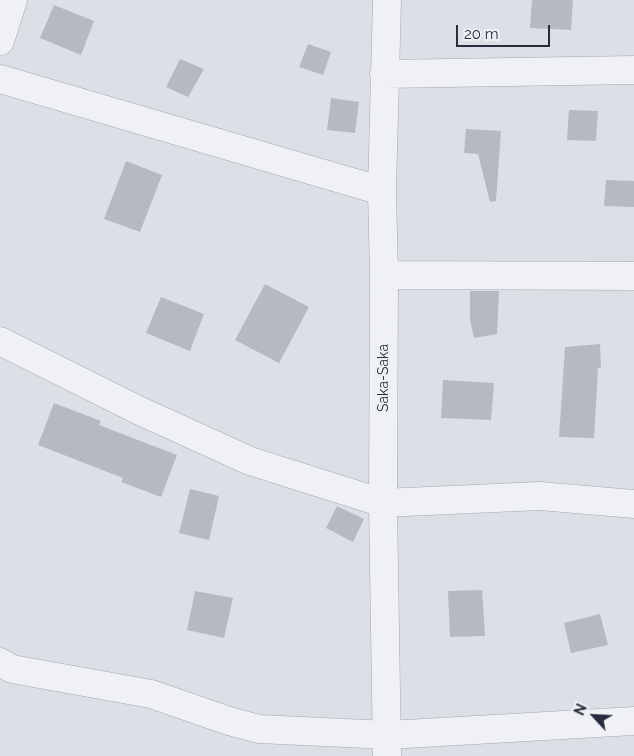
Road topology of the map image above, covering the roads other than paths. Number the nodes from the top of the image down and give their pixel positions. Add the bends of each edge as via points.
1 (13, 0) edge
2 (387, 0) edge
3 (0, 41) edge
4 (634, 70) edge
5 (384, 74) junction
6 (0, 78) edge
7 (382, 191) junction
8 (384, 275) junction
9 (634, 276) edge
10 (0, 341) edge
11 (383, 503) junction
12 (634, 504) edge
13 (0, 662) edge
14 (634, 721) edge
15 (388, 746) edge

1 - 3 street
2 - 5 street, Saka-Saka
4 - 5 street
5 - 7 street, Saka-Saka
6 - 7 street
7 - 8 street, Saka-Saka
8 - 9 street
8 - 11 street, Saka-Saka
10 - 11 street via 250,461
11 - 12 street via 540,496
11 - 15 street, Saka-Saka
13 - 15 street via 12,668 151,694 229,721 260,728
14 - 15 street

